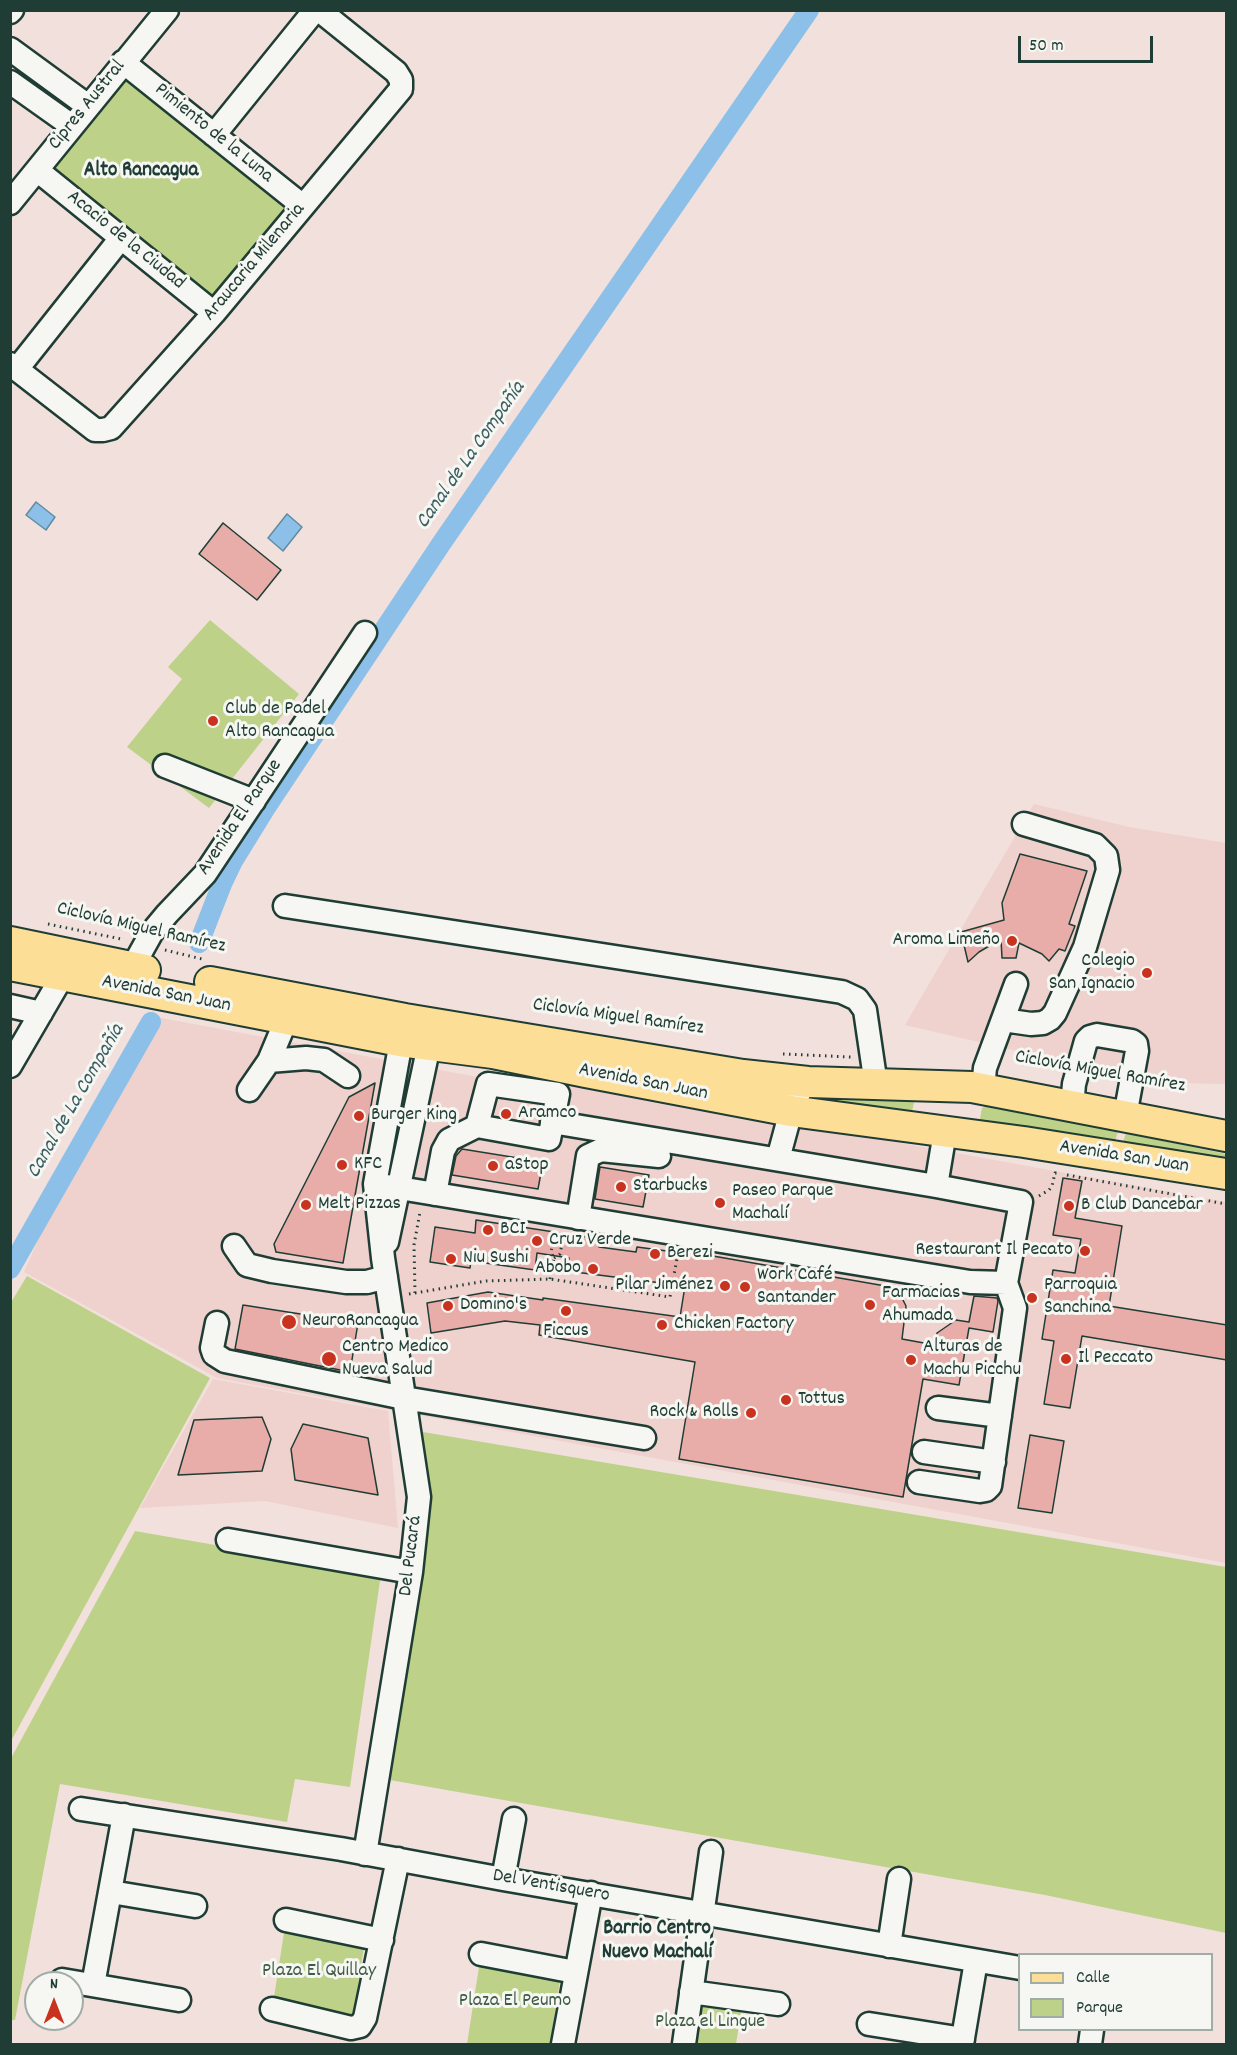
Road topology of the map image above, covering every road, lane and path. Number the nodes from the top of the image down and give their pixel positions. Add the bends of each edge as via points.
1 (167, 10) edge
2 (317, 10) edge
3 (10, 49) edge
4 (123, 62) junction
5 (10, 82) edge
6 (88, 106) junction
7 (72, 126) junction
8 (213, 135) junction
9 (37, 170) junction
10 (10, 203) edge
11 (303, 206) junction
12 (121, 238) junction
13 (214, 313) junction
14 (14, 366) edge
15 (365, 633) dead end
16 (165, 766) dead end
17 (254, 801) junction
18 (1024, 824) dead end
19 (285, 906) dead end
20 (40, 922) dead end
21 (10, 942) edge
22 (138, 957) junction
23 (206, 959) dead end
24 (10, 965) edge
25 (69, 965) junction
26 (1016, 984) dead end
27 (10, 1006) edge
28 (41, 1012) junction
29 (287, 1018) junction
30 (1003, 1020) junction
31 (417, 1032) junction
32 (493, 1053) junction
33 (782, 1053) dead end
34 (268, 1061) junction
35 (10, 1066) edge
36 (874, 1071) junction
37 (586, 1072) junction
38 (348, 1076) dead end
39 (808, 1082) junction
40 (488, 1084) junction
41 (983, 1088) junction
42 (249, 1090) dead end
43 (558, 1094) junction
44 (1035, 1098) junction
45 (1072, 1107) junction
46 (791, 1111) junction
47 (1125, 1116) junction
48 (552, 1122) junction
49 (477, 1126) junction
50 (945, 1132) junction
51 (1227, 1136) edge
52 (1012, 1140) junction
53 (659, 1156) dead end
54 (778, 1160) junction
55 (1227, 1174) edge
56 (375, 1184) junction
57 (936, 1186) junction
58 (399, 1188) junction
59 (430, 1200) junction
60 (1021, 1202) junction
61 (1227, 1204) edge
62 (571, 1224) junction
63 (555, 1229) dead end
64 (234, 1246) dead end
65 (678, 1250) dead end
66 (554, 1258) junction
67 (385, 1267) junction
68 (550, 1279) junction
69 (1006, 1283) junction
70 (217, 1323) dead end
71 (404, 1398) junction
72 (938, 1408) dead end
73 (1000, 1416) junction
74 (644, 1438) dead end
75 (924, 1452) dead end
76 (994, 1462) junction
77 (919, 1482) dead end
78 (228, 1540) dead end
79 (411, 1572) junction
80 (81, 1809) dead end
81 (124, 1815) junction
82 (514, 1819) dead end
83 (711, 1852) dead end
84 (365, 1854) junction
85 (398, 1859) junction
86 (503, 1879) junction
87 (899, 1880) dead end
88 (111, 1892) junction
89 (591, 1893) junction
90 (195, 1906) dead end
91 (702, 1914) junction
92 (286, 1920) dead end
93 (382, 1940) junction
94 (889, 1946) junction
95 (481, 1954) dead end
96 (976, 1961) junction
97 (1018, 1968) edge
98 (575, 1972) junction
99 (84, 1984) edge
100 (93, 1985) junction
101 (691, 1992) junction
102 (179, 2000) dead end
103 (778, 2004) dead end
104 (272, 2010) dead end
105 (869, 2024) dead end
106 (962, 2042) edge
107 (563, 2044) edge
108 (684, 2044) edge

1 - 4 street, Cipres Austral
2 - 8 street
2 - 11 street, Araucaria Milenaria via 396,72 401,89
3 - 6 street
4 - 6 street, Cipres Austral
4 - 8 street, Pimiento de la Luna
5 - 7 street
6 - 7 street, Cipres Austral
7 - 9 street, Cipres Austral
8 - 11 street, Pimiento de la Luna
9 - 10 street, Cipres Austral
9 - 12 street, Acacio de la Ciudad
11 - 13 street, Araucaria Milenaria
12 - 13 street, Acacio de la Ciudad
12 - 14 street
13 - 14 street, Araucaria Milenaria via 111,428 95,430
15 - 17 street, Avenida El Parque
16 - 17 street
17 - 22 street, Avenida El Parque via 205,874 167,914
18 - 30 street via 1095,845 1106,856 1108,870 1085,947 1055,1013 1043,1023
19 - 36 street via 842,992 857,999 865,1010
20 - 22 path, Ciclovía Miguel Ramírez via 117,938
21 - 25 main road
22 - 23 path, Ciclovía Miguel Ramírez
22 - 25 main road, Avenida San Juan
22 - 31 main road, Avenida San Juan
24 - 25 main road
25 - 28 street
25 - 29 main road, Avenida San Juan
26 - 30 street
27 - 28 street
28 - 35 street
29 - 31 main road, Avenida San Juan
29 - 34 street
30 - 41 street via 985,1068
31 - 32 main road, Avenida San Juan
31 - 39 main road, Avenida San Juan
31 - 56 street, Del Pucará
31 - 58 street, Del Pucará
32 - 37 main road, Avenida San Juan
32 - 40 street
33 - 36 path
34 - 38 street via 324,1060
34 - 42 street
36 - 39 main road, Avenida San Juan
36 - 41 main road, Avenida San Juan
37 - 43 street
37 - 46 main road, Avenida San Juan
39 - 46 street via 803,1084
40 - 43 street
40 - 49 street
41 - 44 main road, Avenida San Juan
43 - 48 street
44 - 45 main road, Avenida San Juan
44 - 52 main road via 1021,1105
45 - 47 main road, Avenida San Juan
45 - 47 street via 1086,1041 1097,1035 1136,1044
46 - 50 main road, Avenida San Juan
46 - 54 street
47 - 51 main road, Avenida San Juan
48 - 49 street via 549,1139
48 - 54 street
49 - 59 street via 449,1140
50 - 52 main road, Avenida San Juan
50 - 57 street
52 - 55 main road, Avenida San Juan
53 - 62 street via 601,1149 588,1156
54 - 57 street
56 - 58 street
56 - 67 street, Del Pucará
57 - 60 street
58 - 59 street
58 - 67 street, Del Pucará
59 - 62 street
59 - 68 path via 418,1213 415,1293 486,1281
60 - 61 path via 1049,1190 1055,1173
60 - 69 street
62 - 66 path via 560,1254
62 - 69 street via 970,1282
63 - 66 path via 551,1252
64 - 67 street via 247,1265 346,1282 367,1282
65 - 68 path via 670,1297
66 - 68 path
67 - 71 street, Del Pucará
69 - 73 street via 1015,1308
70 - 71 street via 212,1348 225,1361
71 - 74 street
71 - 79 street, Del Pucará via 419,1497
72 - 73 street
73 - 76 street
75 - 76 street
76 - 77 street via 986,1490
78 - 79 street
79 - 84 street, Del Pucará
80 - 81 street, Del Ventisquero
81 - 84 street, Del Ventisquero
81 - 88 street
82 - 86 street
83 - 91 street
84 - 85 street, Del Ventisquero
85 - 86 street, Del Ventisquero
85 - 93 street
86 - 89 street, Del Ventisquero
87 - 94 street
88 - 90 street
88 - 100 street
89 - 91 street, Del Ventisquero
89 - 98 street
91 - 94 street, Del Ventisquero
91 - 101 street
92 - 93 street
93 - 104 street via 360,2026 351,2028
94 - 96 street, Del Ventisquero
95 - 98 street
96 - 97 street, Del Ventisquero
96 - 106 street
98 - 107 street
99 - 100 street
100 - 102 street
101 - 103 street
101 - 108 street
105 - 106 street

